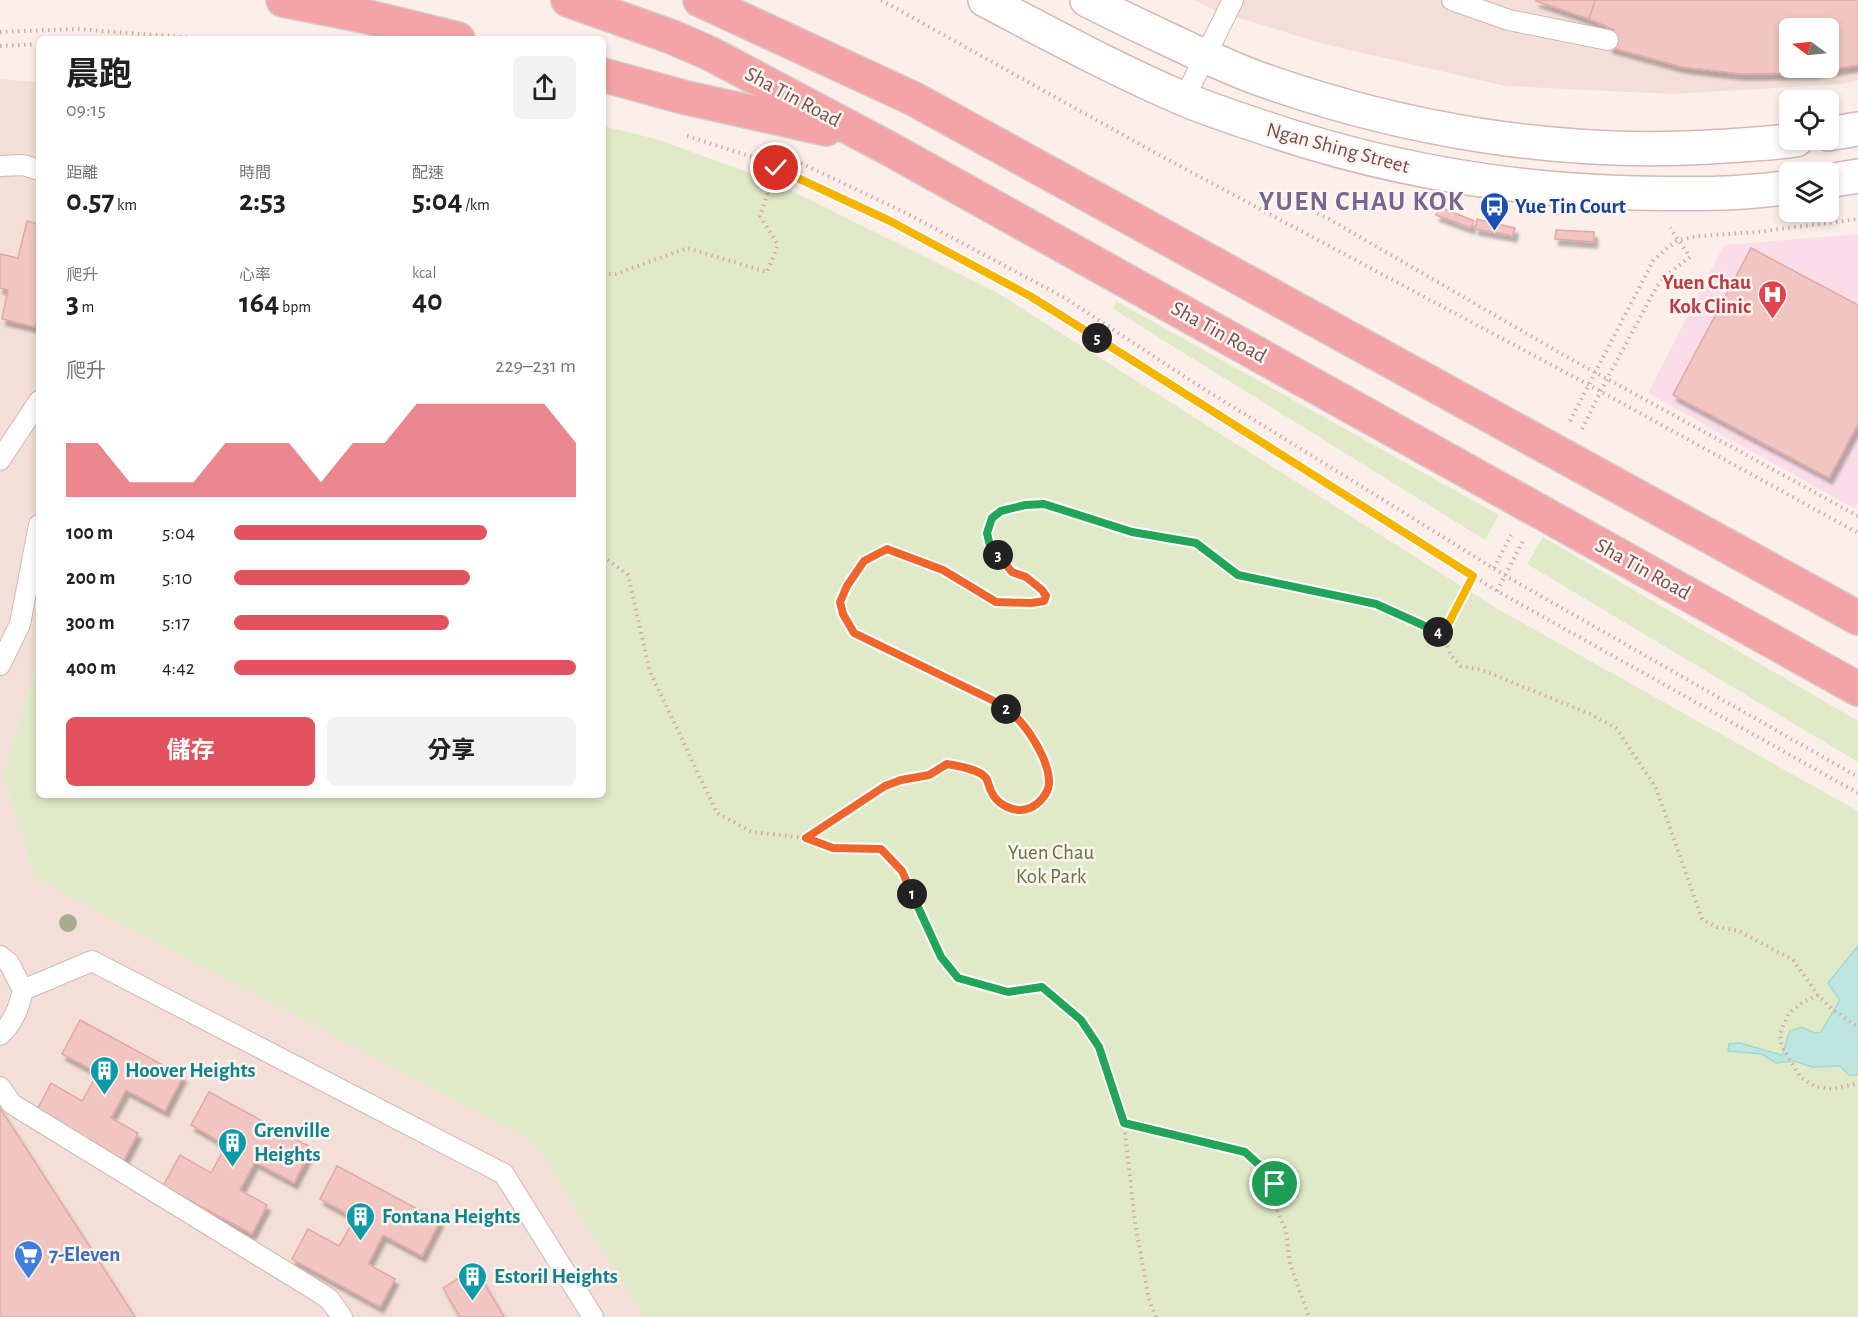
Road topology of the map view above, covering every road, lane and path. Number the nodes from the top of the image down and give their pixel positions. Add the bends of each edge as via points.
1 (283, 0) edge
2 (568, 0) edge
3 (700, 0) edge
4 (881, 0) edge
5 (985, 0) edge
6 (1087, 0) edge
7 (1233, 0) edge
8 (1452, 0) edge
9 (0, 32) edge
10 (164, 36) edge
11 (446, 36) edge
12 (1608, 40) dead end
13 (36, 44) edge
14 (0, 46) edge
15 (1205, 56) junction
16 (606, 76) edge
17 (1184, 99) junction
18 (1858, 129) edge
19 (1839, 132) edge
20 (687, 135) dead end
21 (1779, 143) edge
22 (888, 148) junction
23 (786, 156) dead end
24 (0, 166) edge
25 (776, 168) junction
26 (36, 169) edge
27 (1858, 176) edge
28 (1839, 179) edge
29 (1779, 189) edge
30 (1285, 198) dead end
31 (1858, 219) edge
32 (1668, 225) dead end
33 (1678, 240) junction
34 (606, 274) edge
35 (1595, 372) junction
36 (1607, 379) junction
37 (1589, 385) junction
38 (1600, 392) junction
39 (36, 406) edge
40 (1567, 427) dead end
41 (1578, 436) dead end
42 (0, 460) edge
43 (1858, 516) edge
44 (1514, 529) dead end
45 (1528, 533) dead end
46 (1858, 533) edge
47 (36, 541) edge
48 (606, 558) edge
49 (1494, 568) junction
50 (1505, 575) junction
51 (1473, 576) junction
52 (1497, 591) junction
53 (1858, 618) edge
54 (1443, 634) junction
55 (0, 666) edge
56 (1858, 689) edge
57 (1858, 777) edge
58 (1858, 792) edge
59 (806, 838) junction
60 (0, 956) edge
61 (23, 990) junction
62 (1818, 995) junction
63 (1858, 1027) edge
64 (0, 1035) edge
65 (1858, 1083) edge
66 (0, 1087) edge
67 (1124, 1123) junction
68 (342, 1317) edge
69 (593, 1317) edge
70 (1156, 1317) edge
71 (1310, 1317) edge

1 - 11 highway
2 - 22 highway, Sha Tin Road via 710,53
3 - 53 highway via 914,99
4 - 37 path via 1161,156
5 - 17 street, Ngan Shing Street
6 - 15 street, Ngan Shing Street
7 - 15 lane
8 - 12 lane via 1509,20
9 - 10 path via 77,30
13 - 14 path
15 - 17 lane
15 - 21 street, Ngan Shing Street via 1316,98 1415,123 1497,137 1592,148 1674,149
16 - 22 highway via 810,124
17 - 29 street, Ngan Shing Street via 1348,154 1495,183 1554,190 1676,194
18 - 19 street
20 - 25 path
22 - 56 highway, Sha Tin Road
23 - 49 path via 906,213 1065,298 1196,384
24 - 26 lane
25 - 34 path via 760,216 778,245 768,272 687,248 616,274
25 - 51 path via 890,221 1030,296
27 - 28 street
30 - 35 path via 1329,219
31 - 33 path
32 - 33 path
33 - 35 path via 1653,261
33 - 36 path via 1690,257 1657,285
35 - 36 path
35 - 37 path
36 - 38 path
36 - 43 path
37 - 38 path
37 - 40 path
38 - 41 path
38 - 46 path
39 - 42 lane
44 - 49 path
45 - 50 path
47 - 55 lane via 20,624
48 - 59 path via 628,575 650,672 717,813 752,832
49 - 50 path
50 - 52 path
50 - 57 path
51 - 52 path
51 - 54 path
52 - 58 path
54 - 59 path via 1376,604 1238,575 1196,543 1132,532 1044,504 1001,511 992,518 987,533 990,546 1012,572 1042,590 1044,601 996,602 943,570 887,549 864,561 840,602 854,633 1014,714 1034,740 1046,767 1049,783 1043,798 1029,809 1009,808 996,799 986,777 947,764 929,775 885,786
54 - 62 path via 1451,656 1461,666 1482,670 1616,728 1656,789 1702,919 1739,931 1793,960
59 - 67 path via 833,848 881,849 902,871 941,957 958,978 1008,992 1042,987 1081,1020 1099,1047
60 - 61 lane via 9,963
61 - 64 lane via 18,1010
61 - 69 lane via 92,961 504,1174
62 - 63 path
62 - 65 path via 1789,1013 1780,1033 1781,1046 1801,1078 1816,1087 1833,1089
66 - 68 lane via 12,1104 320,1293
67 - 70 path via 1135,1222 1149,1300
67 - 71 path via 1245,1152 1272,1171 1274,1203 1286,1231 1290,1264

